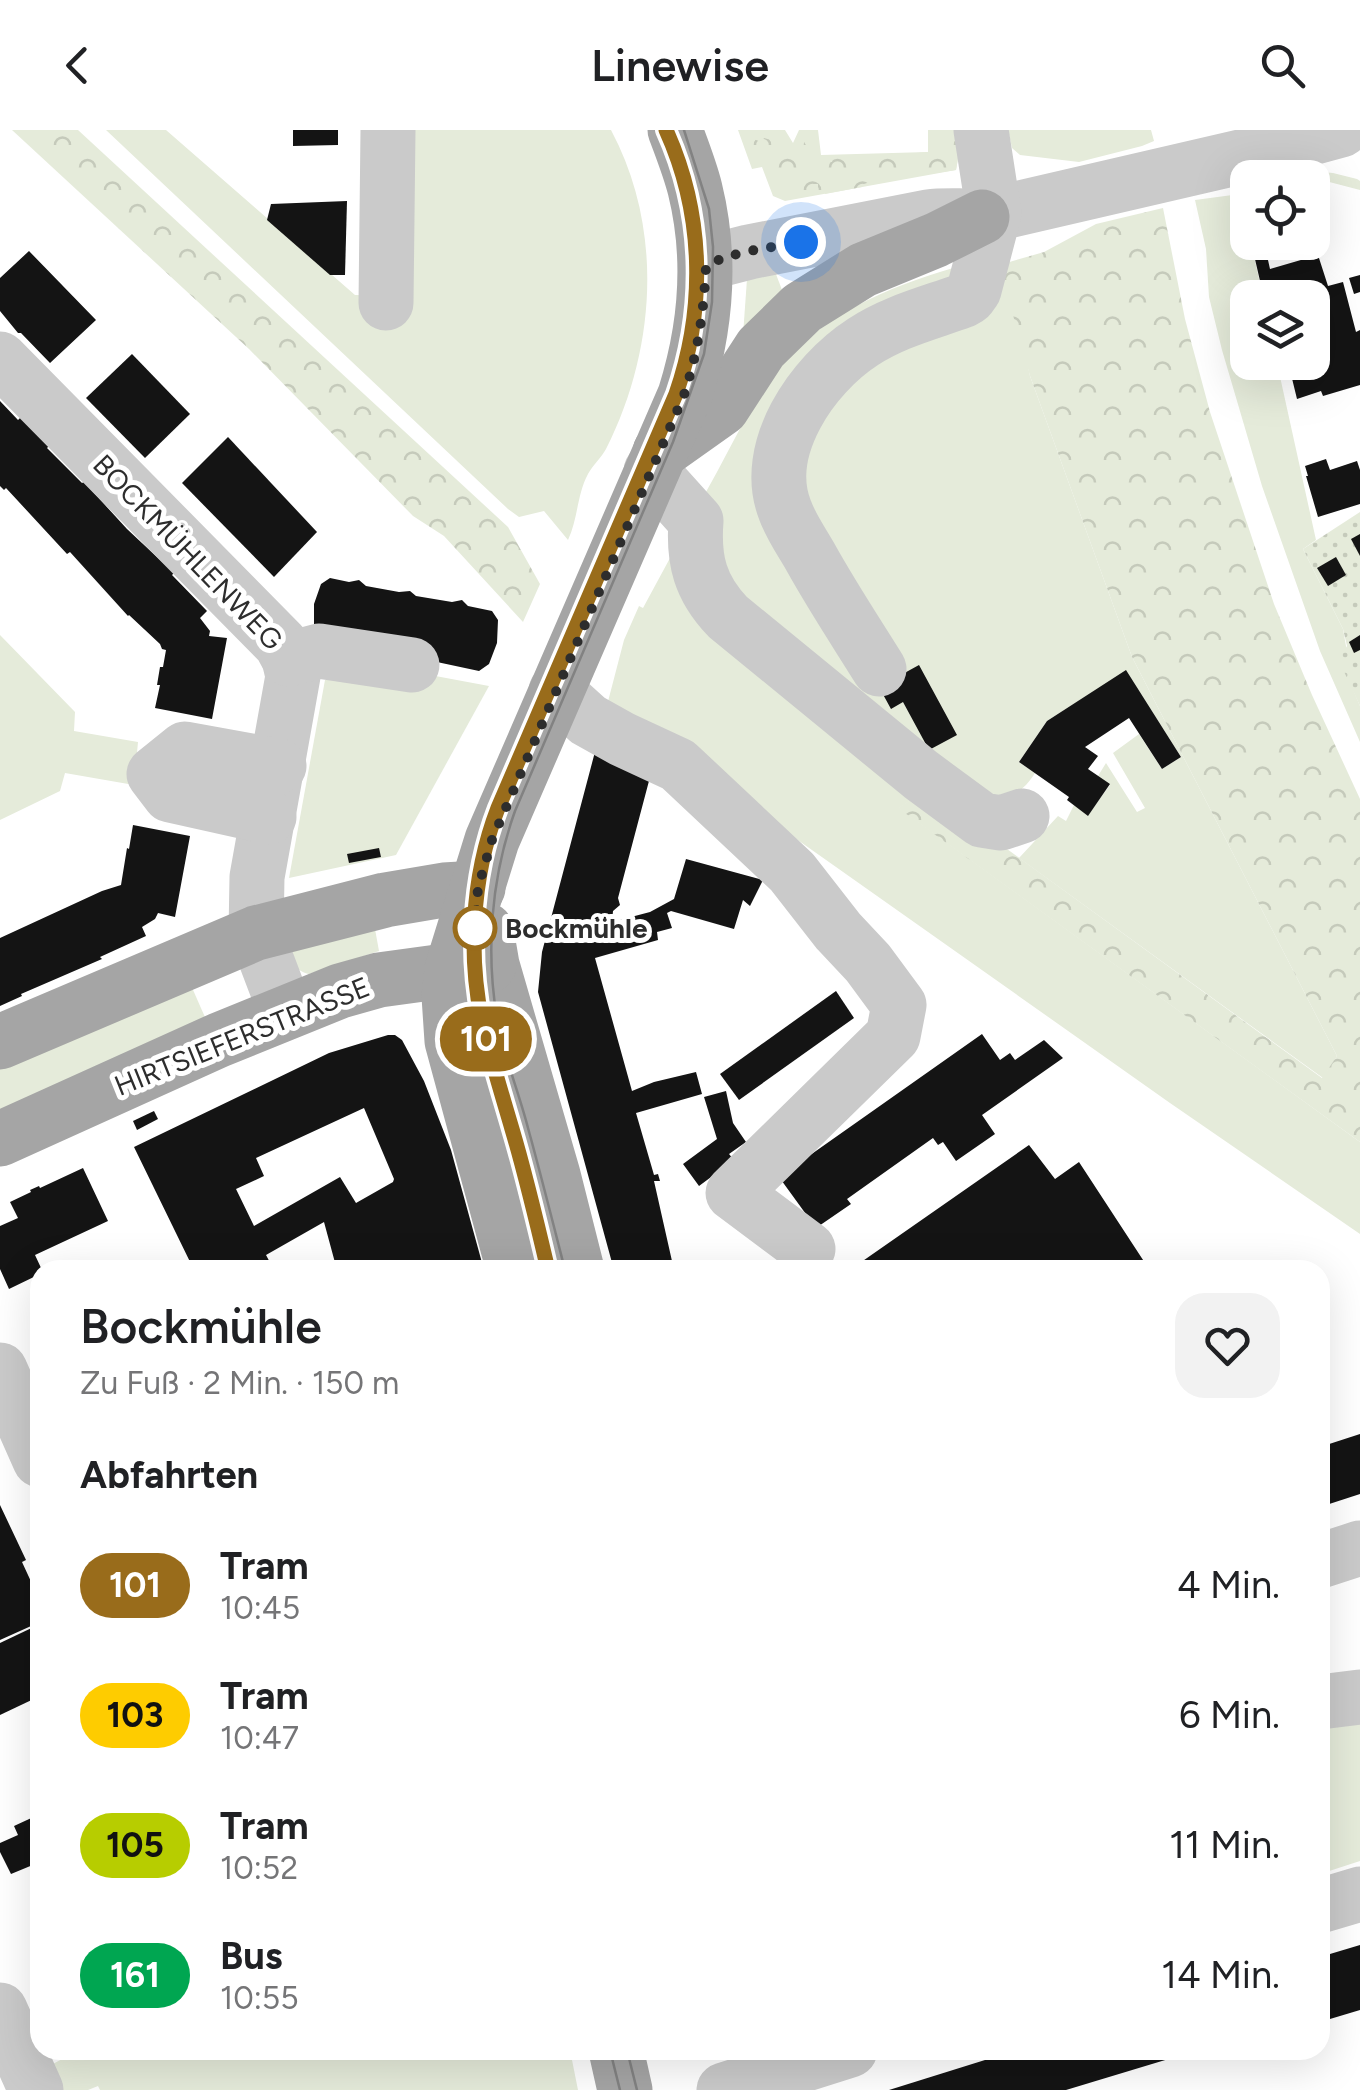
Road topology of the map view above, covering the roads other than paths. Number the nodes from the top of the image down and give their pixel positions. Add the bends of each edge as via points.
1 (388, 130) edge
2 (675, 130) edge
3 (981, 130) edge
4 (1341, 130) edge
5 (988, 215) junction
6 (706, 266) junction
7 (397, 287) dead end
8 (0, 359) edge
9 (655, 462) junction
10 (289, 659) junction
11 (412, 665) dead end
12 (878, 669) dead end
13 (556, 691) junction
14 (1022, 816) dead end
15 (478, 888) junction
16 (256, 933) junction
17 (473, 966) junction
18 (286, 1012) junction
19 (0, 1042) edge
20 (0, 1139) edge
21 (808, 1249) dead end
22 (511, 1260) edge
23 (547, 1260) edge
24 (575, 1260) edge
25 (0, 1370) edge
26 (30, 1438) edge
27 (1360, 1548) edge
28 (1330, 1558) edge
29 (1360, 1698) edge
30 (1330, 1701) edge
31 (1360, 1894) edge
32 (1330, 1903) edge
33 (0, 2010) edge
34 (618, 2060) edge
35 (818, 2060) edge
36 (36, 2090) edge
37 (625, 2090) edge
38 (724, 2090) edge

1 - 7 street
2 - 6 main road via 694,186
3 - 5 street
4 - 5 street
5 - 6 street via 928,217
5 - 9 main road via 863,270 802,308 762,348 722,408
5 - 12 street via 969,297 850,351 801,409 780,455 785,510
6 - 9 main road via 693,368
8 - 10 street, BOCKMÜHLENWEG
9 - 13 main road
9 - 14 street via 696,521 700,576 728,617 982,820
10 - 11 street via 318,651
10 - 16 street, BOCKMÜHLENWEG via 293,676 257,878
13 - 15 main road
13 - 21 street via 588,720 678,766 792,872 899,1005 893,1036 732,1193
15 - 16 main road via 385,900
15 - 17 main road
16 - 18 street, BOCKMÜHLENWEG
16 - 19 main road
17 - 18 main road, HIRTSIEFERSTRASSE via 378,980
17 - 22 main road via 449,996 452,1040
17 - 23 street
17 - 24 main road via 554,1175
18 - 20 main road, HIRTSIEFERSTRASSE
25 - 26 street
27 - 28 street
29 - 30 street
31 - 32 street
33 - 36 street
34 - 37 main road
35 - 38 street

